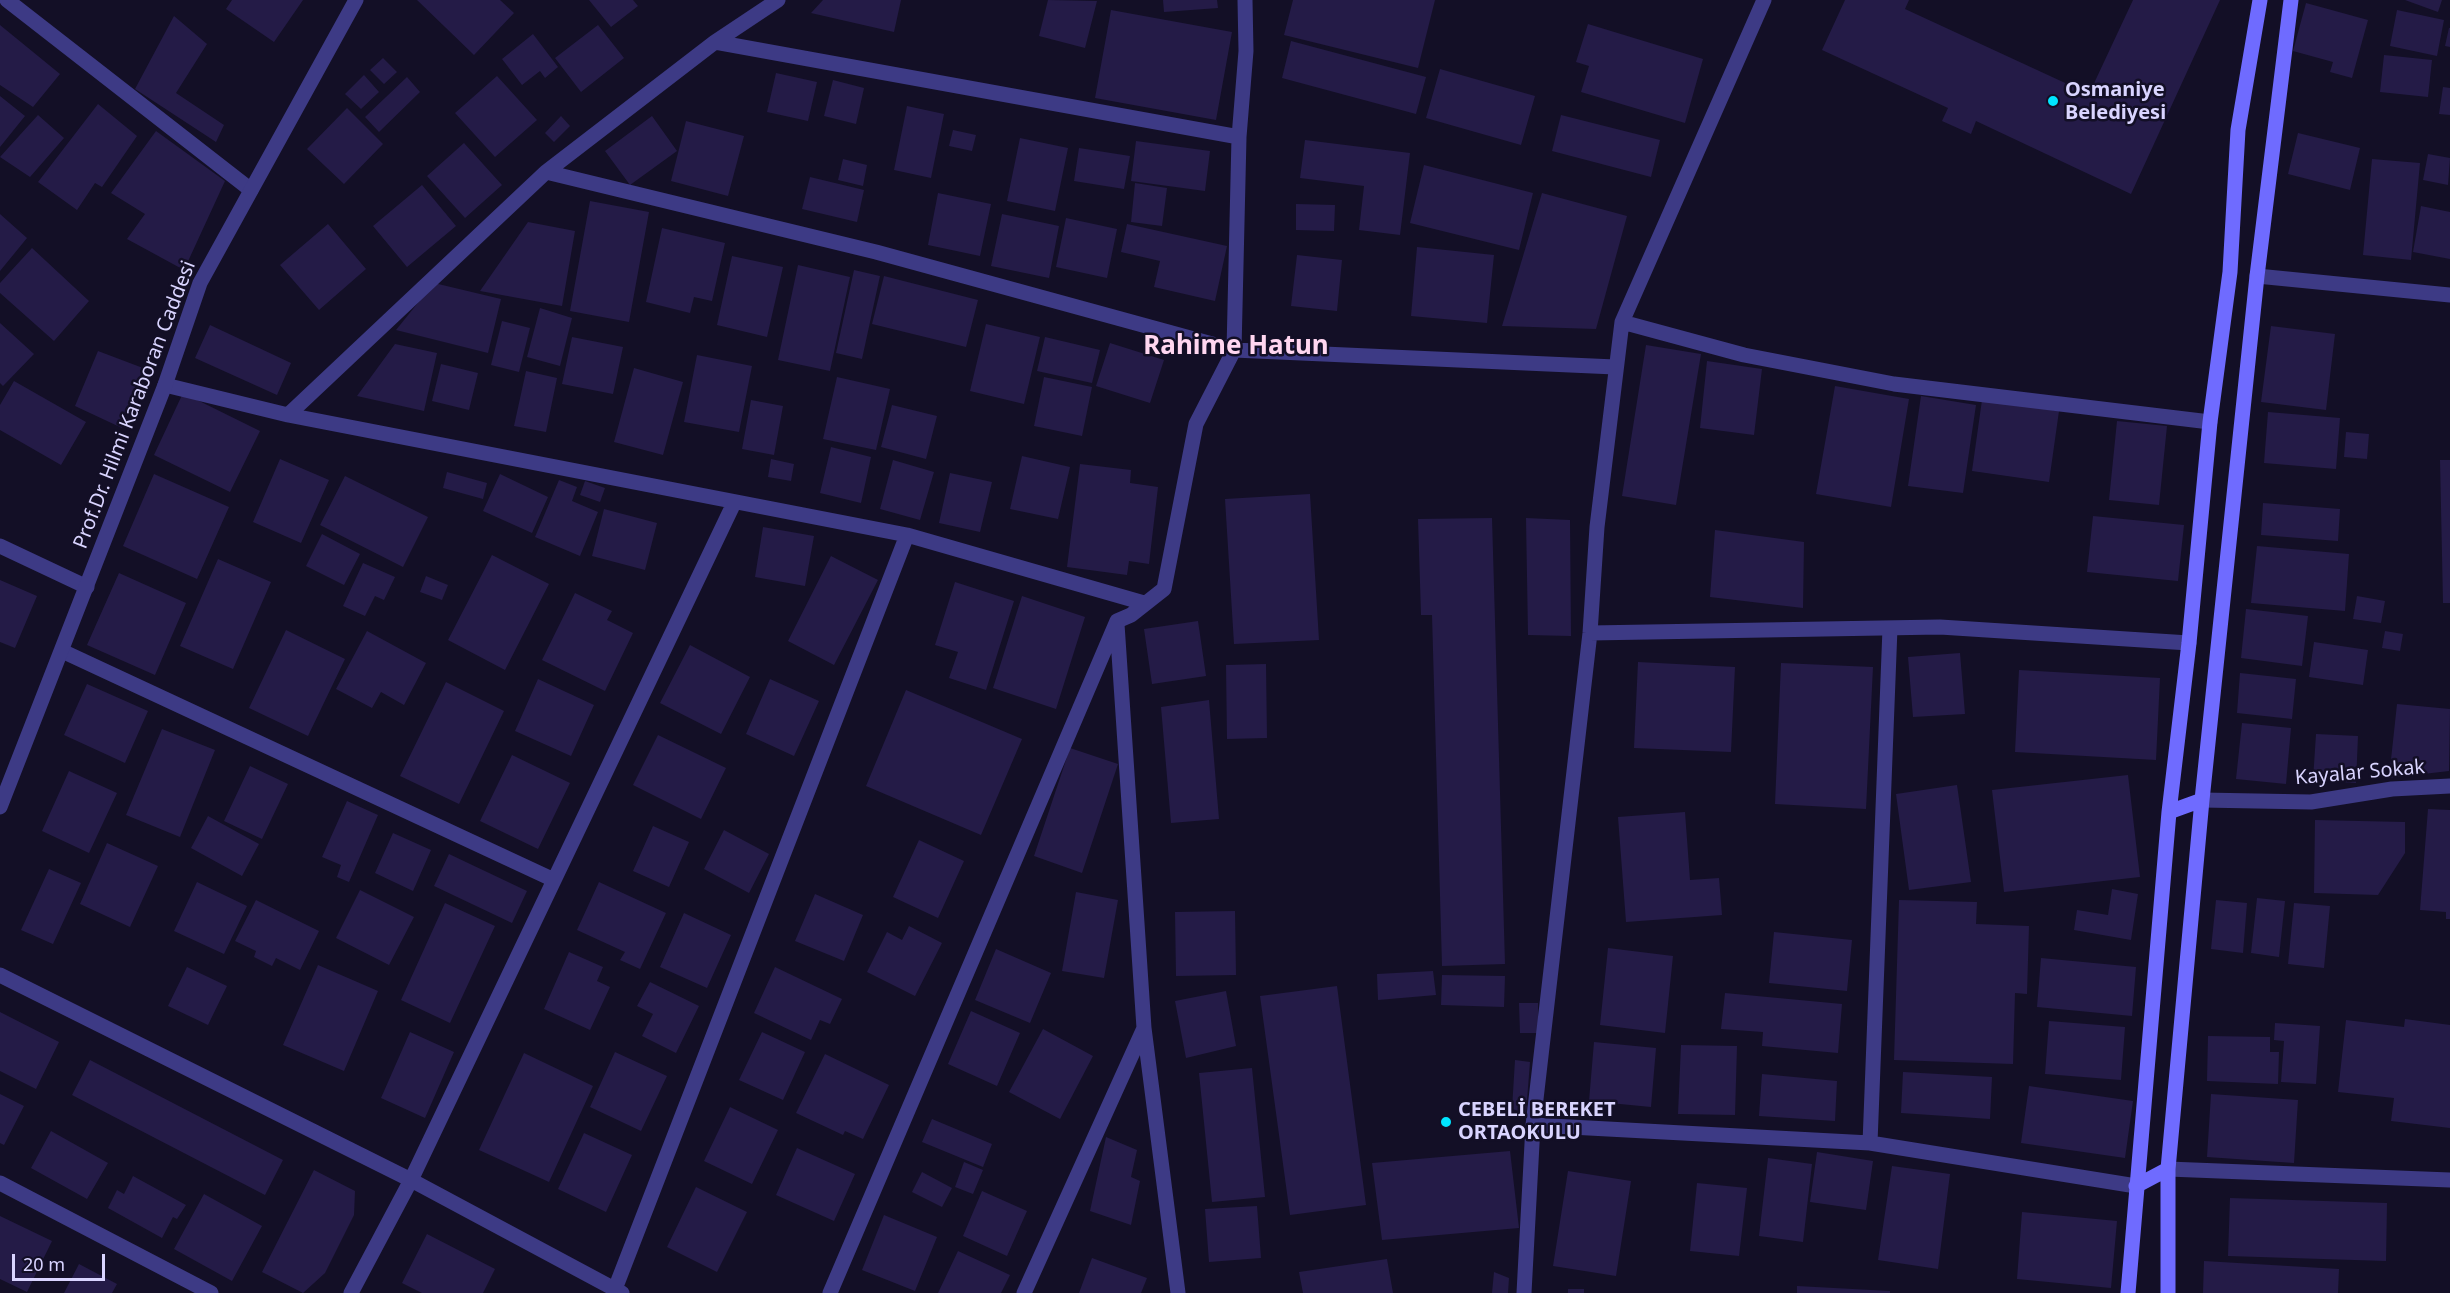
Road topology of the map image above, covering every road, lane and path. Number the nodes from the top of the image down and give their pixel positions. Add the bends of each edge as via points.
1 (6, 0) edge
2 (356, 0) edge
3 (778, 0) edge
4 (1245, 0) edge
5 (1764, 0) edge
6 (2260, 0) edge
7 (2291, 0) edge
8 (715, 42) junction
9 (1239, 137) junction
10 (546, 172) junction
11 (251, 190) junction
12 (2257, 276) junction
13 (2450, 295) edge
14 (1622, 322) junction
15 (1234, 350) junction
16 (1615, 367) junction
17 (165, 385) junction
18 (288, 415) junction
19 (2210, 422) junction
20 (734, 503) junction
21 (907, 535) junction
22 (0, 546) edge
23 (87, 587) junction
24 (1144, 603) junction
25 (1117, 621) junction
26 (1890, 628) junction
27 (1590, 633) junction
28 (2189, 643) junction
29 (62, 651) junction
30 (2450, 786) edge
31 (2202, 800) junction
32 (0, 807) edge
33 (2169, 812) junction
34 (554, 880) junction
35 (0, 975) edge
36 (1144, 1028) junction
37 (1533, 1125) junction
38 (1870, 1143) junction
39 (2168, 1169) junction
40 (411, 1180) junction
41 (2450, 1180) edge
42 (0, 1183) edge
43 (2136, 1185) junction
44 (618, 1291) edge
45 (211, 1293) edge
46 (351, 1293) edge
47 (830, 1293) edge
48 (1024, 1293) edge
49 (1178, 1293) edge
50 (1524, 1293) edge
51 (2128, 1293) edge
52 (2168, 1293) edge

1 - 11 street
2 - 11 street, Prof.Dr. Hilmi Karaboran Caddesi
3 - 8 street
4 - 9 street via 1246,51
5 - 14 street
6 - 19 main road via 2238,130 2230,272
7 - 12 main road
8 - 9 street
8 - 10 street
9 - 15 street
10 - 15 street via 876,252
10 - 18 street
11 - 17 street, Prof.Dr. Hilmi Karaboran Caddesi via 200,283
12 - 13 street
12 - 31 main road
14 - 16 street
14 - 19 street via 1744,355 1894,384
15 - 16 street
15 - 24 street via 1196,424 1164,589
16 - 27 street
17 - 18 street
17 - 23 street, Prof.Dr. Hilmi Karaboran Caddesi
18 - 20 street
19 - 28 main road
20 - 21 street
20 - 34 street
21 - 24 street
21 - 44 street
22 - 23 street
23 - 29 street, Prof.Dr. Hilmi Karaboran Caddesi
24 - 25 street
25 - 36 street
25 - 47 street
26 - 27 street
26 - 28 street via 1940,627
26 - 38 street
27 - 37 street
28 - 33 main road
29 - 32 street, Prof.Dr. Hilmi Karaboran Caddesi
29 - 34 street
30 - 31 street, Kayalar Sokak via 2392,789 2311,802
31 - 33 main road
31 - 39 main road
33 - 43 main road
34 - 40 street
35 - 40 street
36 - 48 street
36 - 49 street
37 - 38 street
37 - 50 street
38 - 43 street
39 - 41 street
39 - 43 main road
39 - 52 main road
40 - 44 street
40 - 46 street
42 - 45 street
43 - 51 main road

